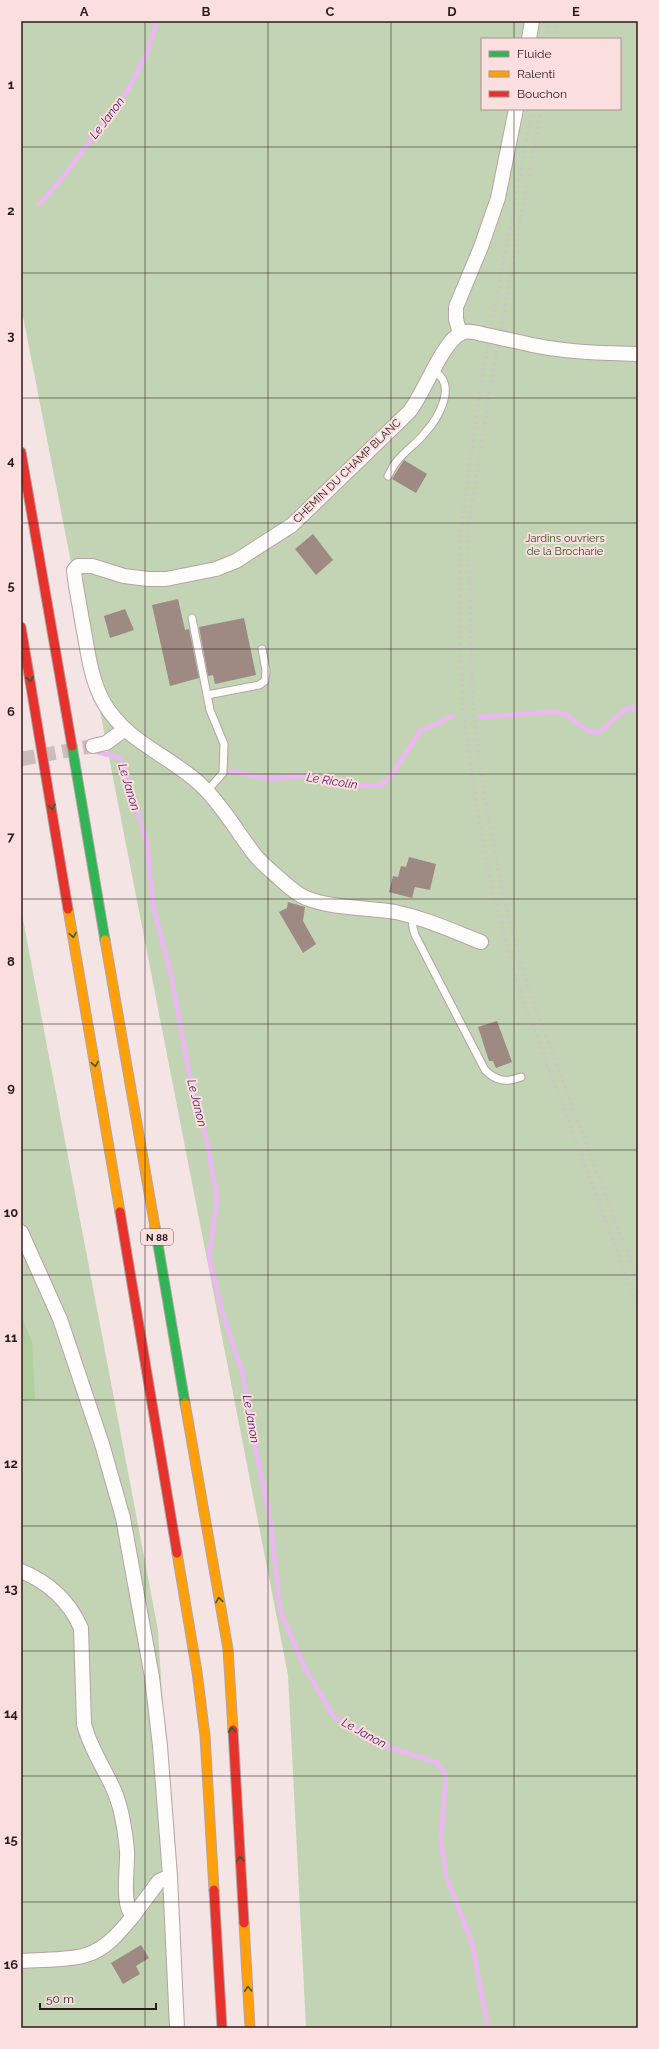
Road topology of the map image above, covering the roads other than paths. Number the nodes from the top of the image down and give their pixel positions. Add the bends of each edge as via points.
1 (532, 21) edge
2 (529, 38) edge
3 (516, 110) edge
4 (460, 334) junction
5 (638, 354) edge
6 (433, 371) junction
7 (21, 452) edge
8 (388, 476) dead end
9 (192, 618) dead end
10 (21, 627) edge
11 (262, 649) dead end
12 (207, 695) junction
13 (124, 730) junction
14 (93, 746) tunnel mouth
15 (207, 791) junction
16 (412, 917) junction
17 (481, 942) dead end
18 (520, 1077) dead end
19 (21, 1232) edge
20 (21, 1571) edge
21 (170, 1876) junction
22 (133, 1916) junction
23 (21, 1960) edge
24 (177, 2028) edge
25 (222, 2028) edge
26 (250, 2028) edge

1 - 2 street
3 - 4 street via 498,198 456,307
4 - 5 street, bridge via 466,331 546,349
4 - 6 street, CHEMIN DU CHAMP BLANC via 444,351
6 - 8 lane via 442,376 446,386 438,413 426,433 399,458
6 - 13 street, CHEMIN DU CHAMP BLANC via 409,412 334,482 303,515 292,525 236,561 216,569 166,579 124,576 92,566 78,566 74,570 95,682 103,702
26 -> 7 highway, N 88 via 228,1649
9 - 12 lane
10 -> 25 highway, N 88 via 197,1672 205,1744
11 - 12 lane via 266,670 265,681 259,685
12 - 15 lane via 225,754 220,779
13 - 14 street via 106,743
13 - 15 street, CHEMIN DU CHAMP BLANC via 183,769
15 - 16 street, CHEMIN DU CHAMP BLANC via 256,856 286,885 304,897 326,904 395,912
16 - 17 street, CHEMIN DU CHAMP BLANC
16 - 18 lane via 415,935 485,1070 491,1076 505,1082
19 - 21 street via 60,1319 84,1388 123,1518 152,1678
20 - 22 street via 49,1585 74,1614 81,1628 84,1724 88,1739 114,1789 119,1807 127,1852 127,1908
21 - 22 street via 159,1880
21 - 24 street
22 - 23 street via 108,1943 87,1955

